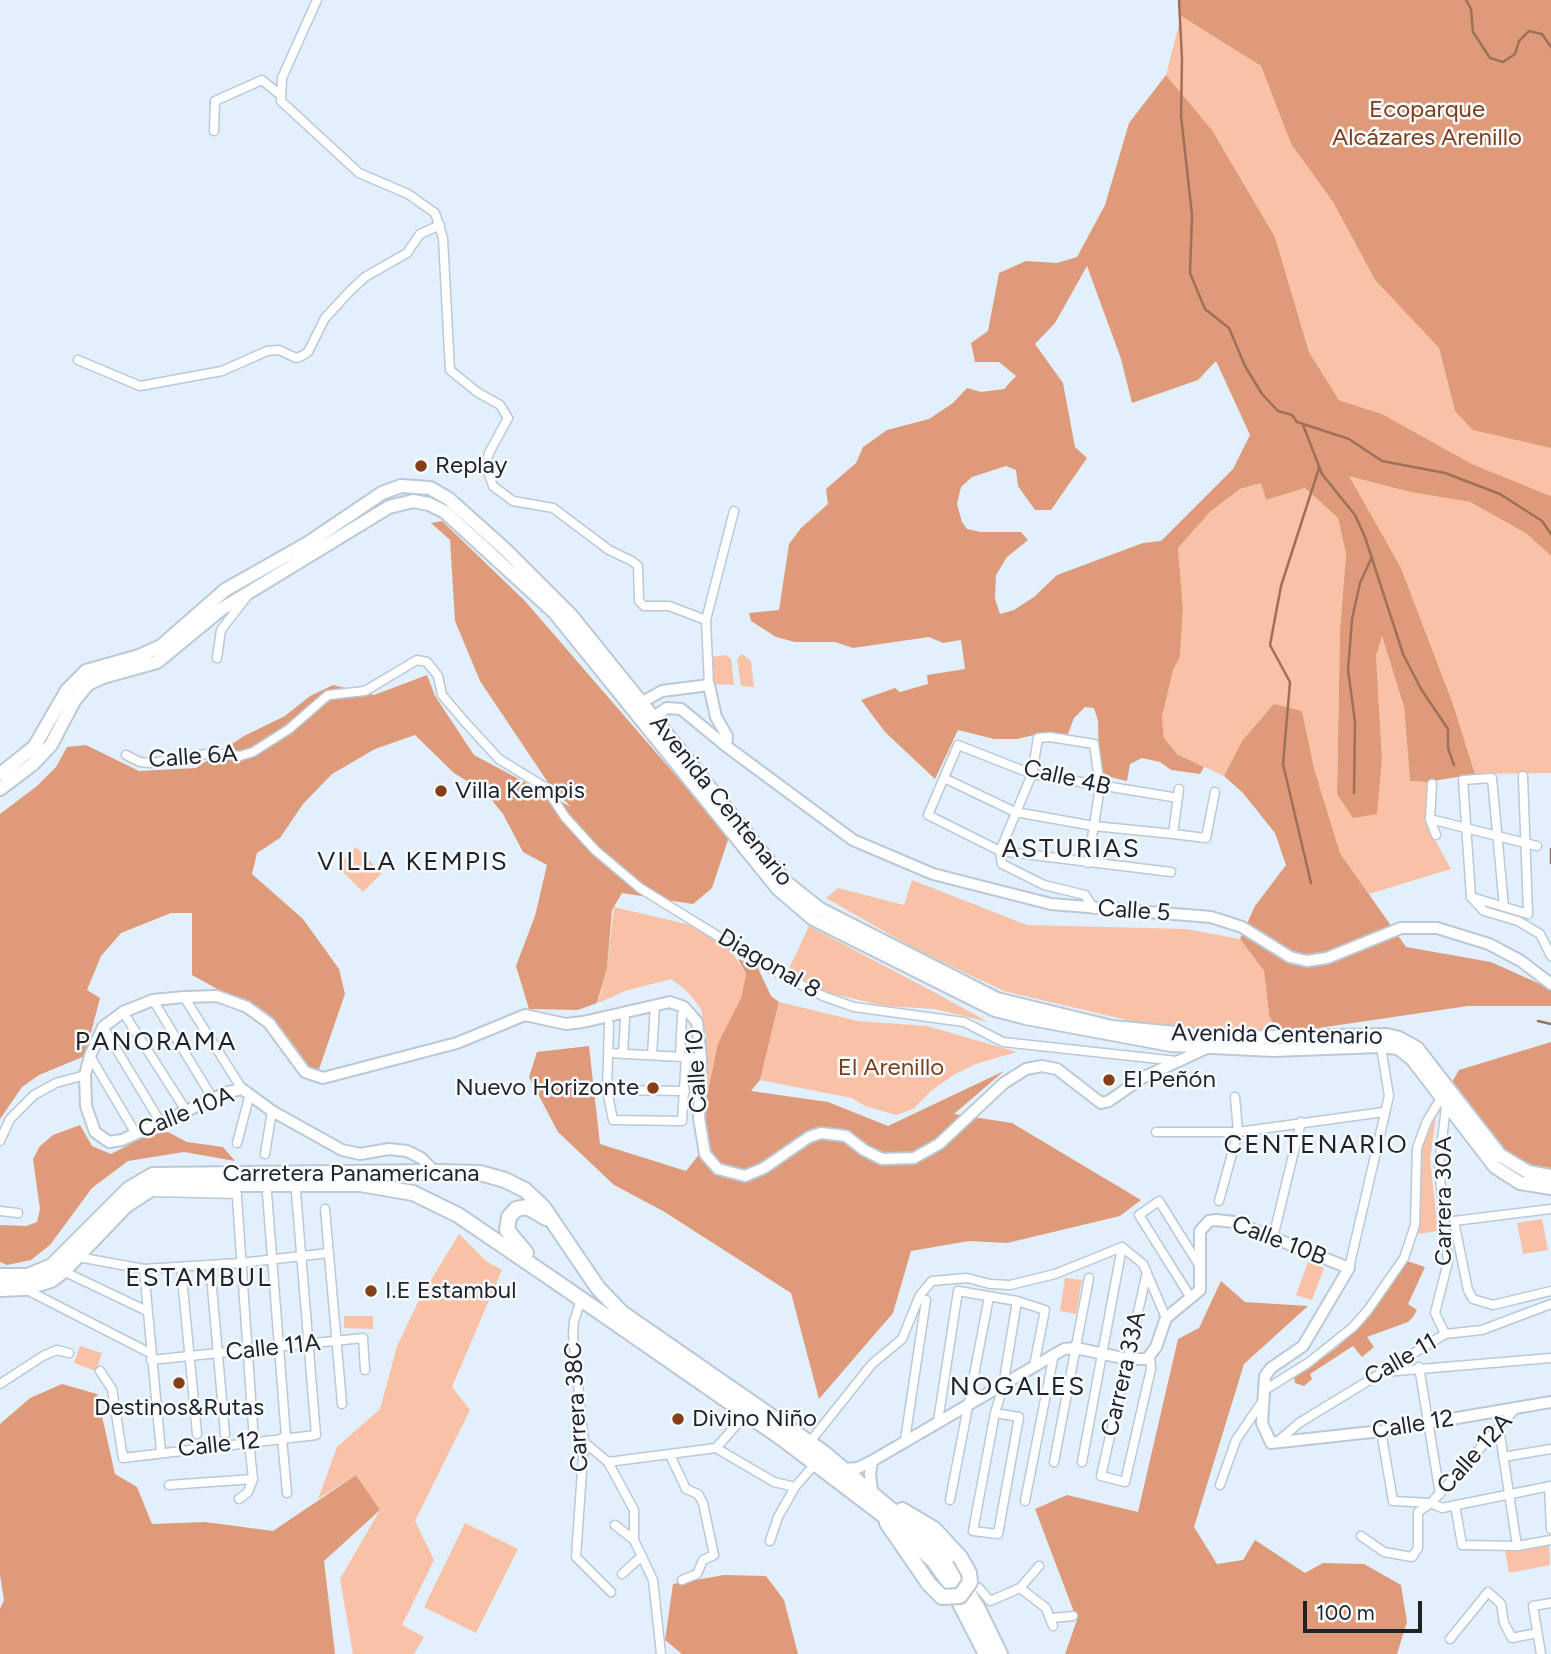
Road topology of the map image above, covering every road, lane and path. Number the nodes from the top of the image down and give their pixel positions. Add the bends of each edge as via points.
1 (317, 0) edge
2 (279, 94) junction
3 (214, 131) dead end
4 (440, 225) junction
5 (78, 360) dead end
6 (734, 511) dead end
7 (250, 589) junction
8 (706, 620) junction
9 (596, 655) junction
10 (217, 659) dead end
11 (402, 668) joint
12 (709, 685) junction
13 (636, 706) junction
14 (648, 721) junction
15 (726, 746) junction
16 (126, 755) dead end
17 (0, 774) edge
18 (1032, 774) junction
19 (1524, 776) dead end
20 (944, 778) junction
21 (1432, 784) dead end
22 (1100, 787) junction
23 (0, 789) edge
24 (1214, 792) dead end
25 (1015, 812) junction
26 (1430, 819) junction
27 (1094, 827) junction
28 (1467, 829) junction
29 (1171, 834) junction
30 (1436, 835) dead end
31 (1499, 836) junction
32 (1527, 844) junction
33 (1537, 846) dead end
34 (1000, 851) junction
35 (1088, 863) junction
36 (1171, 872) dead end
37 (1471, 897) junction
38 (1504, 907) junction
39 (1094, 909) junction
40 (1551, 956) edge
41 (1551, 984) edge
42 (184, 997) junction
43 (153, 1000) junction
44 (655, 1005) dead end
45 (123, 1012) junction
46 (682, 1014) dead end
47 (625, 1019) dead end
48 (609, 1024) dead end
49 (103, 1027) junction
50 (1228, 1038) junction
51 (1207, 1048) junction
52 (1413, 1052) junction
53 (609, 1053) junction
54 (1382, 1053) dead end
55 (623, 1054) junction
56 (652, 1055) junction
57 (90, 1056) junction
58 (683, 1057) junction
59 (701, 1058) junction
60 (1180, 1061) junction
61 (85, 1075) junction
62 (607, 1090) junction
63 (685, 1091) junction
64 (246, 1092) junction
65 (1235, 1097) dead end
66 (1444, 1098) junction
67 (213, 1099) junction
68 (272, 1111) junction
69 (187, 1112) junction
70 (1384, 1112) junction
71 (1301, 1122) junction
72 (161, 1123) junction
73 (1156, 1132) dead end
74 (1238, 1132) junction
75 (136, 1134) junction
76 (122, 1139) joint
77 (0, 1142) edge
78 (237, 1143) dead end
79 (265, 1154) dead end
80 (435, 1172) junction
81 (1551, 1176) edge
82 (1551, 1188) edge
83 (237, 1189) junction
84 (296, 1192) dead end
85 (267, 1193) dead end
86 (1219, 1200) dead end
87 (325, 1209) dead end
88 (1551, 1209) edge
89 (0, 1211) edge
90 (18, 1213) dead end
91 (561, 1234) junction
92 (1273, 1238) junction
93 (1122, 1247) junction
94 (329, 1253) junction
95 (300, 1255) junction
96 (78, 1257) junction
97 (272, 1260) junction
98 (240, 1263) junction
99 (210, 1265) junction
100 (181, 1267) junction
101 (1201, 1267) junction
102 (1349, 1268) junction
103 (144, 1269) junction
104 (63, 1271) junction
105 (1147, 1272) junction
106 (0, 1276) edge
107 (1089, 1278) dead end
108 (555, 1281) junction
109 (0, 1289) edge
110 (24, 1289) junction
111 (1551, 1291) edge
112 (989, 1297) junction
113 (1191, 1298) junction
114 (581, 1300) junction
115 (926, 1300) dead end
116 (1017, 1300) junction
117 (1551, 1304) edge
118 (146, 1311) junction
119 (1166, 1318) junction
120 (1445, 1334) junction
121 (337, 1341) junction
122 (308, 1343) junction
123 (279, 1346) junction
124 (1076, 1348) junction
125 (248, 1351) junction
126 (69, 1353) dead end
127 (218, 1354) junction
128 (1054, 1354) junction
129 (1102, 1354) junction
130 (151, 1357) junction
131 (190, 1357) junction
132 (1148, 1358) junction
133 (1551, 1358) edge
134 (1127, 1359) junction
135 (1034, 1366) junction
136 (1419, 1367) junction
137 (365, 1370) dead end
138 (100, 1371) dead end
139 (1378, 1373) junction
140 (0, 1384) edge
141 (1003, 1386) junction
142 (1263, 1396) junction
143 (1551, 1402) edge
144 (342, 1404) dead end
145 (970, 1406) junction
146 (1517, 1407) junction
147 (995, 1413) junction
148 (746, 1414) junction
149 (938, 1421) junction
150 (1299, 1423) junction
151 (1430, 1423) junction
152 (1499, 1428) junction
153 (1381, 1431) junction
154 (197, 1434) dead end
155 (225, 1434) dead end
156 (284, 1438) junction
157 (905, 1440) junction
158 (251, 1441) junction
159 (1298, 1441) junction
160 (584, 1442) junction
161 (809, 1443) junction
162 (1275, 1444) junction
163 (716, 1448) junction
164 (1551, 1449) edge
165 (161, 1451) junction
166 (670, 1455) junction
167 (1503, 1457) junction
168 (872, 1461) junction
169 (1054, 1461) dead end
170 (608, 1462) junction
171 (1082, 1462) dead end
172 (815, 1464) junction
173 (844, 1469) junction
174 (253, 1479) junction
175 (169, 1485) dead end
176 (1220, 1485) dead end
177 (1550, 1486) edge
178 (795, 1487) junction
179 (1509, 1492) junction
180 (287, 1493) dead end
181 (875, 1493) junction
182 (1440, 1494) junction
183 (239, 1499) dead end
184 (950, 1500) dead end
185 (1024, 1501) dead end
186 (1431, 1503) junction
187 (1455, 1505) junction
188 (883, 1515) junction
189 (615, 1525) dead end
190 (1551, 1530) edge
191 (1361, 1536) dead end
192 (1551, 1540) edge
193 (634, 1541) junction
194 (770, 1541) dead end
195 (1517, 1546) junction
196 (642, 1556) junction
197 (1040, 1566) dead end
198 (622, 1574) dead end
199 (682, 1580) dead end
200 (963, 1584) junction
201 (1020, 1588) junction
202 (611, 1592) dead end
203 (1551, 1603) edge
204 (1073, 1616) dead end
205 (1537, 1633) junction
206 (1450, 1639) dead end
207 (661, 1654) edge
208 (986, 1654) edge
209 (1000, 1654) edge
210 (1541, 1654) edge

1 - 2 street
2 - 3 street via 262,80 215,101
2 - 4 street via 284,107 359,173 420,201 435,213
4 - 5 street via 420,234 407,253 351,290 324,318 309,352 302,356 267,351 222,371 140,386
4 - 8 street via 450,370 500,405 508,418 488,453 486,466 493,486 513,501 553,508 609,551 632,561 638,566 639,601 644,606 669,606
6 - 8 street
7 - 9 main road, Avenida Centenario via 389,507 422,502 445,512
7 - 10 street via 221,631
7 - 23 main road, Avenida Centenario via 158,662 88,684 51,745
8 - 12 street
9 - 13 main road, Avenida Centenario
9 - 17 main road, Avenida Centenario via 548,590 449,499 430,488 401,486 382,493 308,543 225,590 161,646 86,671 67,690 34,747
11 - 16 street, Calle 6A via 365,691 328,695 253,752 152,763
11 - 60 street, Diagonal 8 via 417,660 426,662 438,676 442,695 499,759 546,788 595,850 640,888 823,996 854,1007 964,1021 1003,1042
12 - 13 street via 662,691
12 - 15 street via 716,717 727,736
13 - 14 main road, Avenida Centenario
14 - 15 street, Calle 5 via 667,709 681,709
14 - 50 main road, Avenida Centenario via 786,882 831,915 997,999 1112,1027
14 - 51 main road, Avenida Centenario via 778,889 813,919 995,1010 1106,1035
15 - 39 street, Calle 5 via 853,840 933,874 1036,901
18 - 20 street, Calle 4B via 958,745
18 - 22 street, Calle 4B
18 - 22 street via 1038,738 1094,744
18 - 25 street
19 - 32 street
20 - 25 street
20 - 34 street via 928,815
21 - 26 street
22 - 27 street
22 - 29 street, Calle 4B via 1178,793
24 - 29 street via 1206,838
25 - 27 street
25 - 34 street
26 - 28 street
26 - 30 street
27 - 29 street
27 - 35 street
28 - 31 street
28 - 31 street via 1463,780 1492,778
28 - 37 street
31 - 32 street
31 - 38 street
32 - 33 street
32 - 38 street via 1528,914
34 - 35 street
34 - 39 street via 1005,867 1044,885 1086,895
35 - 36 street
37 - 38 street
37 - 40 street via 1485,911 1518,921 1540,934
39 - 41 street, Calle 5 via 1211,916 1242,927 1290,957 1307,961 1327,958 1401,928 1437,928 1489,944
42 - 43 street, Calle 10
42 - 59 street, Calle 10 via 217,996 247,1007 269,1023 304,1072 318,1077 338,1076 457,1043 525,1015 566,1024 670,1002 684,1007 697,1022
42 - 64 street
43 - 45 street, Calle 10
43 - 67 street
44 - 56 street
45 - 49 street, Calle 10
45 - 69 street
46 - 58 street
47 - 55 street
48 - 53 street
49 - 57 street, Calle 10
49 - 72 street
50 - 51 street, Calle 10
50 - 52 main road, Avenida Centenario via 1387,1035 1399,1038
51 - 52 main road, Avenida Centenario via 1390,1046
51 - 60 street, Calle 10
52 - 66 main road, Avenida Centenario
53 - 55 street
53 - 62 street
54 - 70 street via 1389,1096
55 - 56 street
56 - 58 street
57 - 61 street, Calle 10
57 - 75 street
58 - 59 street
58 - 63 street
59 - 60 street, Calle 10 via 699,1118 705,1154 719,1169 745,1176 821,1133 846,1136 882,1158 914,1158 939,1144 1004,1083 1026,1069 1057,1069 1101,1103
61 - 76 street, Calle 10 via 86,1106 94,1132 109,1142
61 - 77 street via 34,1095 10,1119
62 - 63 street
62 - 63 street via 613,1120 682,1121
64 - 67 street, Calle 10A
64 - 68 street, Calle 10A
64 - 78 street
65 - 74 street
66 - 81 main road, Avenida Centenario via 1500,1155 1528,1172
66 - 82 main road, Avenida Centenario via 1487,1159 1506,1176 1531,1187
66 - 120 street, Carrera 30A via 1439,1166 1448,1262 1435,1313
66 - 142 street via 1426,1121 1417,1148 1415,1224 1404,1258 1353,1327
67 - 69 street, Calle 10A
68 - 79 street
68 - 80 street, Calle 10A via 342,1150 360,1154 407,1151
69 - 72 street, Calle 10A
70 - 71 street
70 - 102 street
71 - 74 street
71 - 92 street
72 - 75 street, Calle 10A
73 - 74 street
74 - 86 street
75 - 76 street, Calle 10A
80 - 91 highway, Carretera Panamericana via 506,1180 535,1199
80 - 106 highway, Carretera Panamericana via 153,1175 129,1189 52,1266 28,1276
83 - 96 highway, Carretera Panamericana via 168,1184 143,1192
83 - 98 street
83 - 108 highway, Carretera Panamericana via 370,1185 413,1194 458,1216
84 - 95 street
85 - 97 street
87 - 94 street
88 - 111 street via 1454,1221 1473,1299 1493,1305
89 - 90 street
91 - 108 highway via 541,1213 527,1207 513,1211 507,1223 515,1242
91 - 161 highway, Carretera Panamericana via 598,1288 622,1313
92 - 101 street, Calle 10B via 1234,1222 1209,1221 1200,1231
92 - 102 street, Calle 10B
93 - 105 street via 1132,1251
93 - 129 street
93 - 161 street via 1055,1274 1010,1285 967,1278 932,1281 920,1295 902,1339 872,1364
94 - 95 street
94 - 121 street
95 - 97 street
95 - 122 street
96 - 103 street
96 - 104 highway, Carretera Panamericana
97 - 98 street
97 - 123 street
98 - 99 street
98 - 125 street
99 - 100 street
99 - 127 street
100 - 103 street
100 - 131 street
101 - 113 street via 1200,1290
101 - 113 street via 1159,1201 1139,1215
102 - 142 street via 1303,1346 1268,1371
103 - 118 street
104 - 110 highway, Carretera Panamericana
104 - 118 street
105 - 119 street
105 - 134 street, Carrera 33A
107 - 124 street
108 - 114 highway, Carretera Panamericana
109 - 110 highway, Carretera Panamericana
110 - 130 street
112 - 116 street
112 - 145 street
112 - 149 street via 958,1291
113 - 119 street
114 - 148 highway, Carretera Panamericana
114 - 160 street, Carrera 38C via 573,1335
115 - 157 street
116 - 135 street via 1045,1310
116 - 141 street
117 - 120 street, Calle 11 via 1470,1333
118 - 130 street
119 - 132 street
120 - 139 street, Calle 11
121 - 122 street, Calle 11A
121 - 137 street, Calle 11A via 363,1338
121 - 144 street
122 - 123 street, Calle 11A
122 - 156 street, Calle 12 via 316,1435
123 - 125 street, Calle 11A
123 - 156 street
124 - 128 street
124 - 129 street
124 - 169 street
125 - 127 street, Calle 11A
125 - 158 street
126 - 140 street via 57,1350 43,1356
127 - 131 street, Calle 11A
127 - 155 street
128 - 135 street
128 - 185 street
129 - 134 street
129 - 171 street
130 - 131 street, Calle 11A
130 - 165 street
131 - 154 street
132 - 134 street
132 - 134 street, Carrera 33A via 1151,1369 1125,1482 1101,1476
133 - 136 street
135 - 141 street
136 - 139 street
136 - 151 street
138 - 165 street, Calle 12 via 112,1389 123,1458
139 - 150 street, Calle 11
141 - 145 street
141 - 147 street
142 - 162 street via 1264,1432
142 - 176 street via 1236,1440
143 - 146 street, Calle 12
145 - 149 street
145 - 184 street
146 - 151 street, Calle 12
146 - 152 street, Calle 12A
147 - 147 street via 1019,1417 998,1534 973,1531
148 - 163 street
148 - 172 highway, Carretera Panamericana
149 - 157 street
150 - 159 street
150 - 162 street, Calle 11
151 - 153 street, Calle 12
151 - 182 street
152 - 167 street
152 - 182 street, Calle 12A
153 - 159 street, Calle 12
153 - 186 street, Calle 12A via 1393,1502
156 - 158 street, Calle 12
156 - 180 street
157 - 168 street
158 - 165 street, Calle 12
158 - 174 street
159 - 162 street, Calle 12
160 - 170 street
160 - 202 street, Carrera 38C via 576,1557
161 - 173 highway, Carretera Panamericana
163 - 166 street
163 - 178 street via 774,1482
164 - 167 street, Calle 12A
166 - 170 street
166 - 199 street via 687,1489 698,1494 714,1555 703,1560 697,1574
167 - 179 street
168 - 173 street
168 - 181 street
170 - 193 street via 634,1510
172 - 178 street
172 - 188 highway, Carretera Panamericana
173 - 181 highway, Carretera Panamericana
174 - 175 street
174 - 183 street
177 - 179 street
177 - 190 street
178 - 194 street
179 - 187 street
179 - 195 street
181 - 188 highway, bridge via 934,1530 960,1557 970,1582 960,1596 942,1597 929,1584
181 - 200 highway, Carretera Panamericana via 938,1550
182 - 186 street, Calle 12A
186 - 187 street via 1442,1508
186 - 191 street via 1416,1516 1418,1548 1412,1557 1384,1552
187 - 195 street via 1462,1545
188 - 208 highway, Carretera Panamericana via 923,1549 950,1584
189 - 193 street
192 - 195 street
193 - 196 street
196 - 198 street
196 - 207 street via 653,1580
197 - 201 street
200 - 201 street via 979,1588 990,1601
200 - 209 highway, Carretera Panamericana
201 - 204 street via 1041,1602 1053,1622
203 - 205 street via 1532,1606
205 - 206 street via 1512,1638 1501,1604 1488,1592
205 - 210 street

